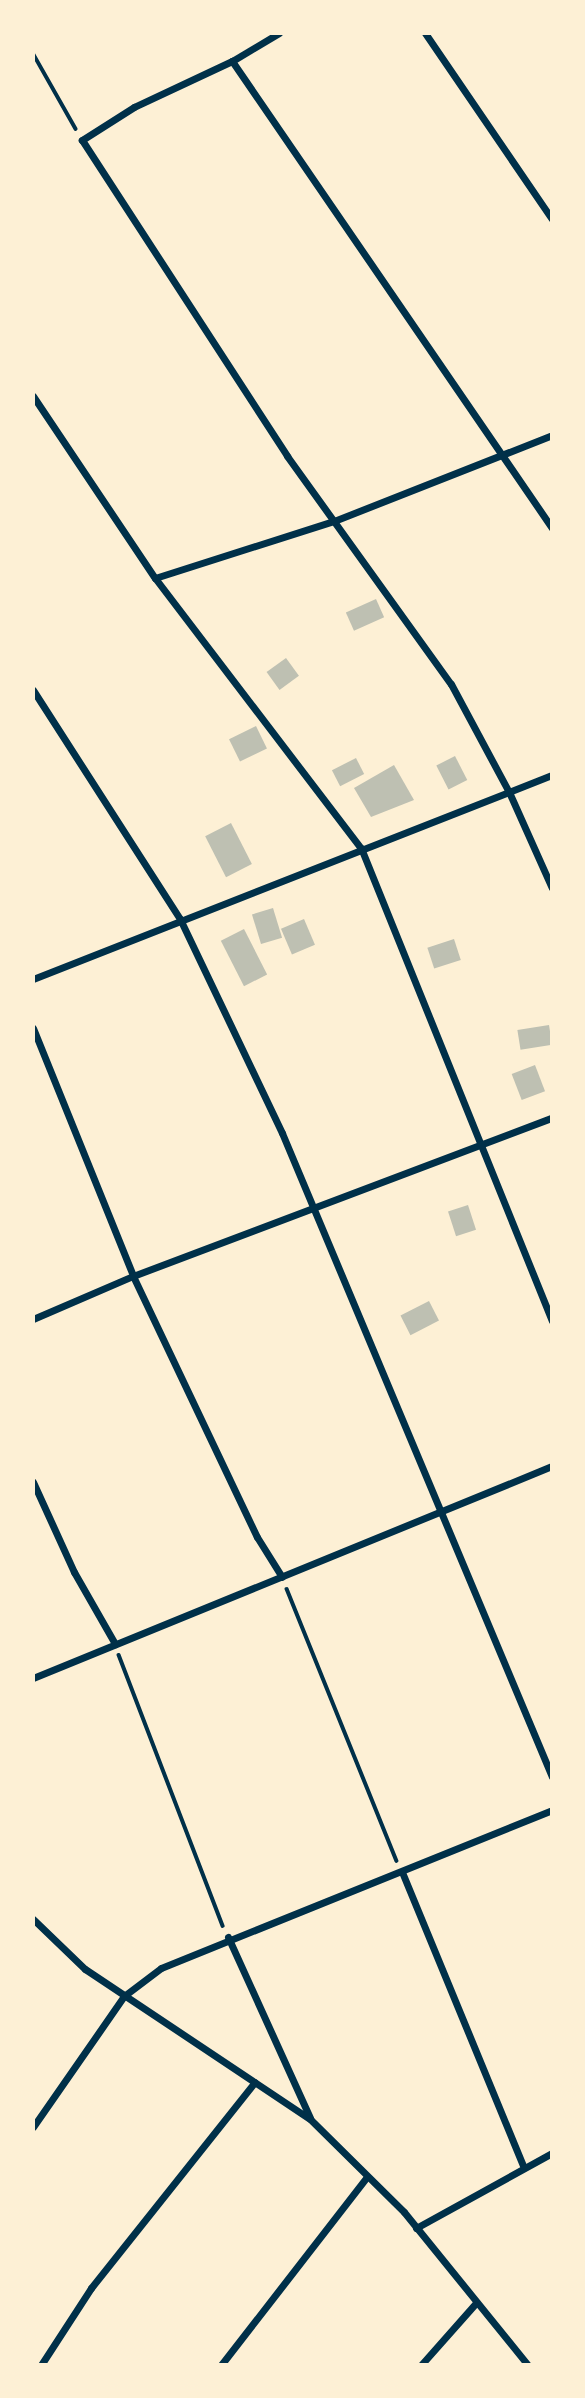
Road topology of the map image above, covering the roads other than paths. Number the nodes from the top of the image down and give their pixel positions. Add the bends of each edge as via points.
1 (255, 33) edge
2 (279, 33) edge
3 (425, 33) edge
4 (262, 41) junction
5 (232, 61) junction
6 (552, 219) edge
7 (33, 397) edge
8 (552, 435) edge
9 (504, 454) junction
10 (334, 521) junction
11 (552, 528) edge
12 (155, 578) junction
13 (33, 690) edge
14 (552, 775) edge
15 (509, 792) junction
16 (360, 848) junction
17 (552, 888) edge
18 (180, 919) junction
19 (33, 979) edge
20 (33, 1028) edge
21 (552, 1118) edge
22 (477, 1143) junction
23 (311, 1209) junction
24 (133, 1276) junction
25 (33, 1319) edge
26 (552, 1321) edge
27 (552, 1466) edge
28 (33, 1482) edge
29 (439, 1514) junction
30 (282, 1577) junction
31 (115, 1644) junction
32 (33, 1678) edge
33 (552, 1777) edge
34 (552, 1810) edge
35 (402, 1872) junction
36 (33, 1919) edge
37 (228, 1937) junction
38 (124, 1996) junction
39 (255, 2082) junction
40 (310, 2119) junction
41 (33, 2127) edge
42 (552, 2153) edge
43 (523, 2165) junction
44 (367, 2177) junction
45 (416, 2228) junction
46 (475, 2304) junction
47 (41, 2365) edge
48 (221, 2365) edge
49 (421, 2365) edge
50 (528, 2365) edge

1 - 4 street
2 - 4 street
3 - 6 street
4 - 5 street
5 - 9 street
5 - 10 street via 134,107 82,140 118,202
7 - 12 street
8 - 9 street
9 - 10 street
9 - 11 street
10 - 12 street
10 - 15 street via 452,684
12 - 16 street
13 - 18 street
14 - 15 street
15 - 16 street
15 - 17 street
16 - 18 street
16 - 22 street
18 - 19 street
18 - 23 street via 282,1133
20 - 24 street
21 - 22 street
22 - 23 street
22 - 26 street
23 - 24 street
23 - 29 street
24 - 25 street
24 - 30 street via 257,1537
27 - 29 street
28 - 31 street via 74,1572
29 - 30 street
29 - 33 street via 498,1642
30 - 31 street
31 - 32 street
34 - 35 street
35 - 37 street
35 - 43 street
36 - 38 street via 66,1954
37 - 38 street via 161,1968
37 - 40 street
38 - 39 street
38 - 41 street
39 - 40 street
39 - 47 street via 91,2288
40 - 44 street
42 - 43 street
43 - 45 street
44 - 45 street
44 - 48 street
45 - 46 street
46 - 49 street
46 - 50 street

